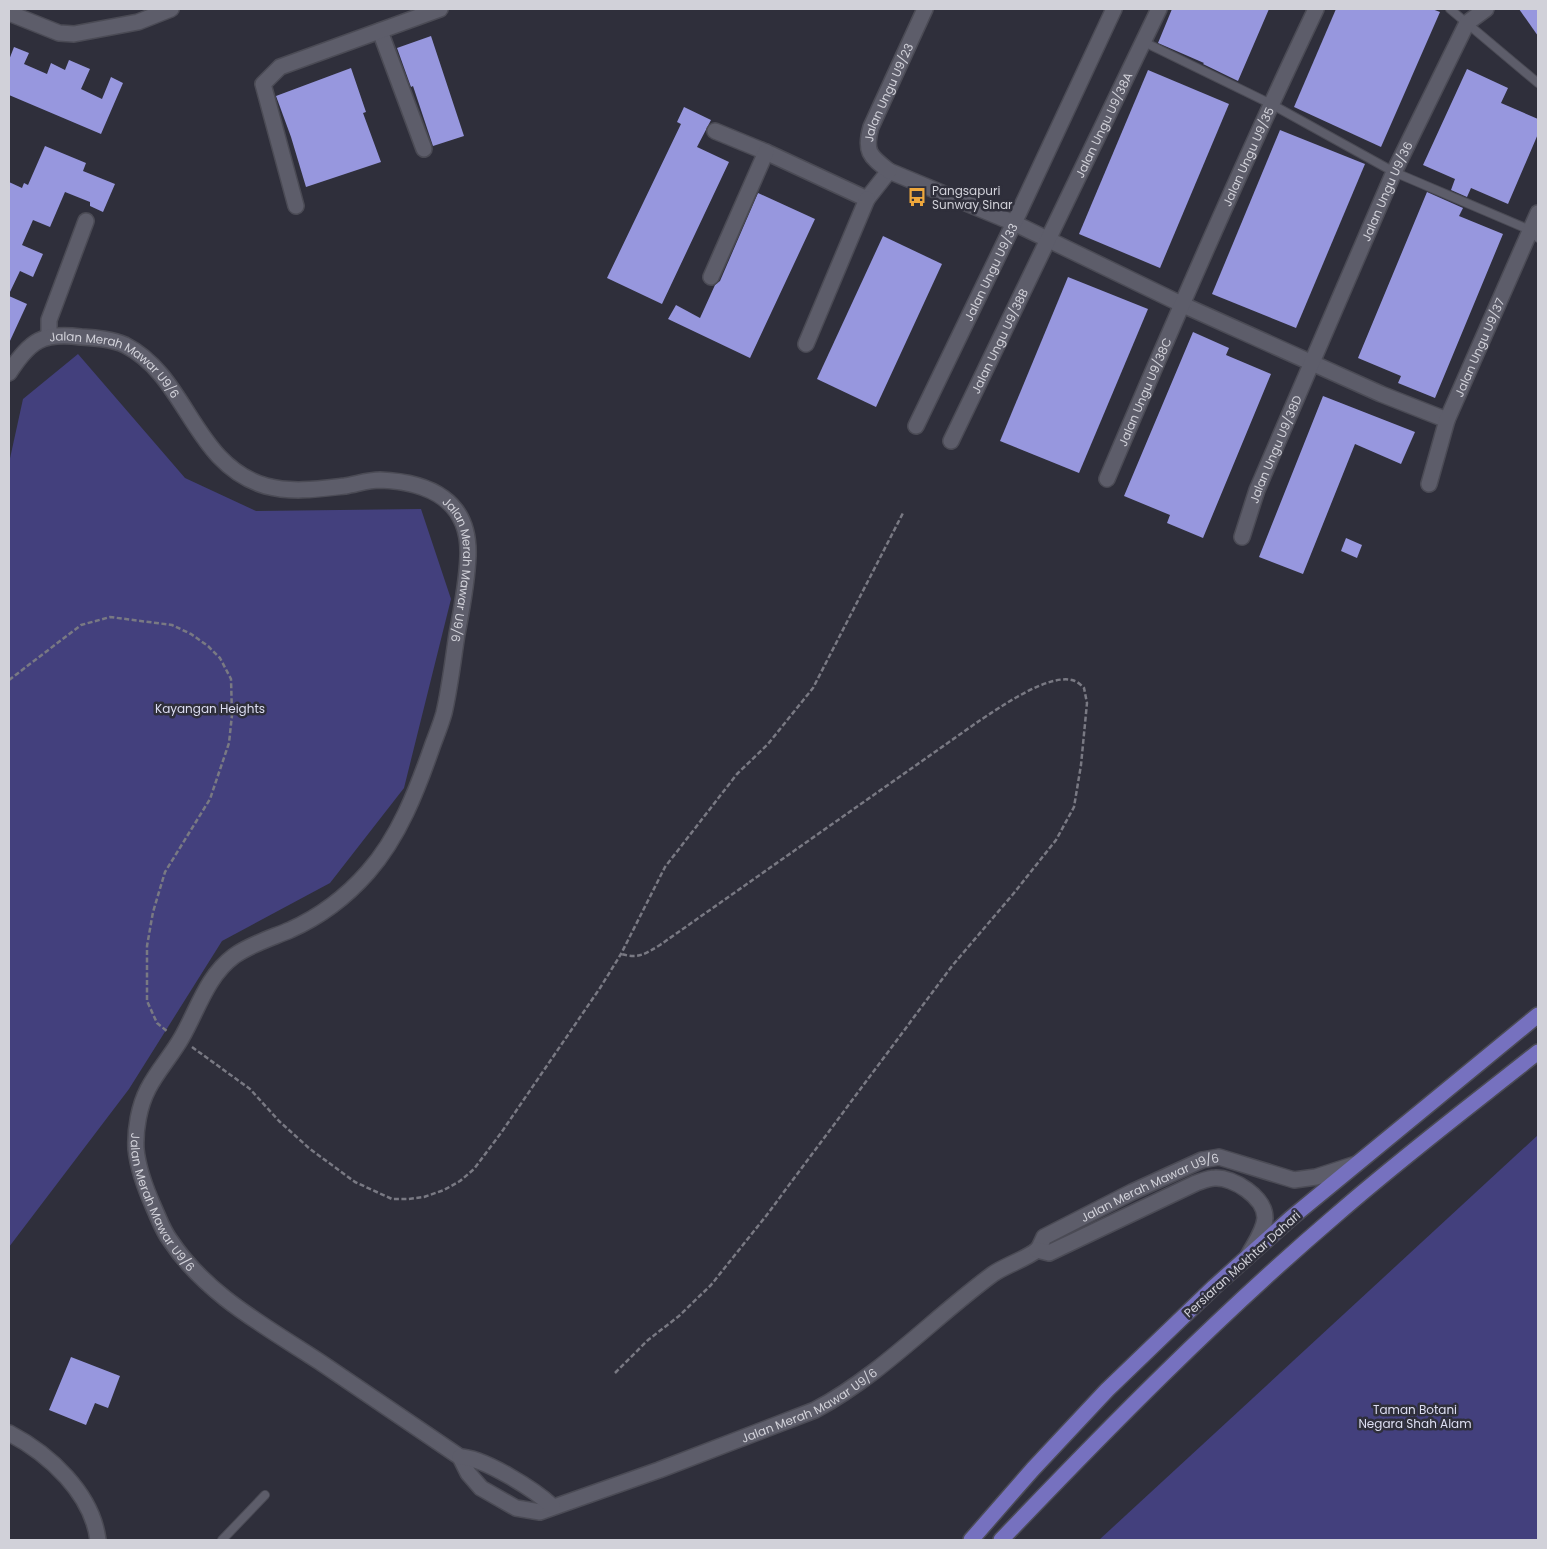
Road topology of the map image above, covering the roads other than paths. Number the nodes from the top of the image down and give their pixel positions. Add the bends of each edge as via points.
1 (171, 9) edge
2 (440, 9) edge
3 (924, 9) edge
4 (1114, 9) edge
5 (1160, 9) edge
6 (1316, 9) edge
7 (1450, 9) edge
8 (1486, 9) edge
9 (9, 13) edge
10 (1467, 23) junction
11 (380, 31) junction
12 (1144, 42) junction
13 (1538, 83) edge
14 (1271, 104) junction
15 (715, 131) dead end
16 (424, 149) dead end
17 (766, 152) junction
18 (889, 171) junction
19 (1394, 172) junction
20 (867, 199) junction
21 (296, 206) dead end
22 (1538, 213) edge
23 (86, 221) dead end
24 (1014, 223) junction
25 (1534, 234) edge
26 (1048, 241) junction
27 (711, 277) dead end
28 (1181, 304) junction
29 (49, 336) junction
30 (806, 344) dead end
31 (1312, 363) junction
32 (9, 373) edge
33 (1447, 420) junction
34 (916, 426) dead end
35 (951, 441) dead end
36 (1107, 479) dead end
37 (1429, 484) dead end
38 (1242, 537) dead end
39 (1538, 1015) edge
40 (1538, 1052) edge
41 (1359, 1163) junction
42 (1037, 1250) junction
43 (1246, 1259) junction
44 (9, 1433) edge
45 (460, 1457) junction
46 (265, 1495) dead end
47 (552, 1506) junction
48 (98, 1540) edge
49 (222, 1540) edge
50 (971, 1540) edge
51 (1001, 1540) edge

1 - 9 street via 138,22 74,34 59,33
2 - 11 street
3 - 18 street, Jalan Ungu U9/23 via 867,140 868,150 874,159
4 - 24 street, Jalan Ungu U9/33
5 - 12 street, Jalan Ungu U9/38A
6 - 14 street, Jalan Ungu U9/35
7 - 10 lane
8 - 10 street
10 - 13 lane
10 - 19 street, Jalan Ungu U9/36
11 - 16 street
11 - 21 street via 280,67 263,84
12 - 14 lane
12 - 26 street, Jalan Ungu U9/38A
14 - 19 lane
14 - 28 street, Jalan Ungu U9/35
15 - 17 street
17 - 20 street
17 - 27 street
18 - 20 street
18 - 24 street
19 - 25 lane
19 - 31 street, Jalan Ungu U9/36
20 - 30 street
22 - 25 street, Jalan Ungu U9/37
23 - 29 street via 49,320
24 - 26 street
24 - 34 street, Jalan Ungu U9/33
25 - 33 street, Jalan Ungu U9/37
26 - 28 street
26 - 35 street, Jalan Ungu U9/38B
28 - 31 street
28 - 36 street, Jalan Ungu U9/38C
29 - 32 street, Jalan Merah Mawar U9/6 via 41,338 22,353
29 - 45 street, Jalan Merah Mawar U9/6 via 108,340 124,345 151,363 170,386 206,443 228,467 262,485 295,491 377,480 410,484 439,494 456,507 465,526 469,548 464,604 443,716 421,780 404,816 367,873 342,896 316,917 238,953 219,968 181,1040 147,1091 138,1123 136,1151 144,1186 167,1237 215,1292
31 - 33 street
31 - 38 street, Jalan Ungu U9/38D via 1257,490
33 - 37 street, Jalan Ungu U9/37
39 - 41 main road, Persiaran Mokhtar Dahari
40 - 51 main road, Persiaran Mokhtar Dahari via 1335,1215 1285,1260 1172,1366
41 - 42 street, Jalan Merah Mawar U9/6 via 1316,1177 1294,1180 1219,1157 1202,1160 1044,1237
41 - 43 main road, Persiaran Mokhtar Dahari
42 - 43 street, Jalan Merah Mawar U9/6 via 1048,1253 1196,1183 1215,1178 1237,1184 1261,1203 1265,1218
42 - 47 street, Jalan Merah Mawar U9/6 via 994,1273 924,1331 835,1399 815,1410
43 - 50 main road, Persiaran Mokhtar Dahari via 1107,1390
44 - 48 street via 34,1447 74,1487 89,1511
45 - 47 street, Jalan Merah Mawar U9/6 via 483,1462
45 - 47 street, Jalan Merah Mawar U9/6 via 481,1488 516,1508 540,1512
46 - 49 lane

